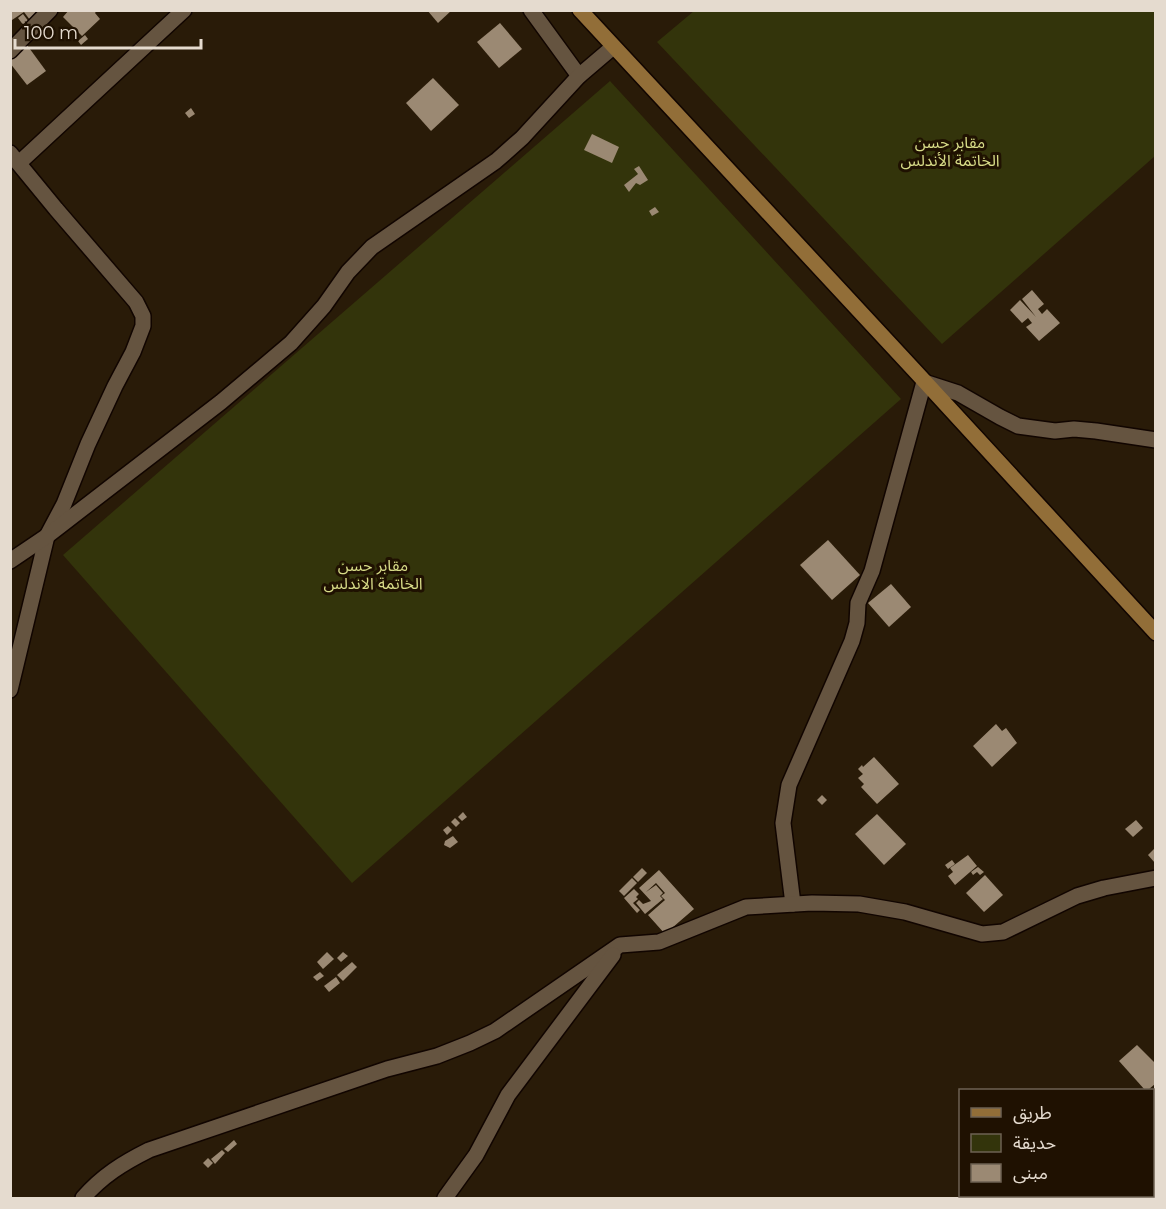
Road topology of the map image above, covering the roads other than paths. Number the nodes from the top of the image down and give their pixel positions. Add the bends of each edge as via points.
1 (50, 10) edge
2 (184, 10) edge
3 (531, 10) edge
4 (580, 10) edge
5 (614, 47) junction
6 (10, 51) edge
7 (579, 76) junction
8 (15, 158) edge
9 (924, 382) junction
10 (1155, 440) edge
11 (47, 536) junction
12 (10, 561) edge
13 (1155, 633) edge
14 (10, 690) edge
15 (1155, 878) edge
16 (793, 904) junction
17 (620, 945) junction
18 (83, 1198) edge
19 (445, 1198) edge

1 - 6 street
2 - 8 street
3 - 7 street
4 - 5 street
5 - 7 street
5 - 9 street
7 - 11 street via 496,161 372,247 291,343
8 - 11 street via 136,302 143,316 133,352
9 - 10 street via 958,393 1018,426
9 - 13 street
9 - 16 street via 872,571 858,603 852,641 789,785 783,822
11 - 12 street
11 - 14 street
15 - 16 street via 1077,896 1003,932 982,934 905,912 859,904
16 - 17 street via 746,907 659,942
17 - 18 street via 495,1031 470,1043 149,1150 122,1164
17 - 19 street via 508,1095 476,1155

